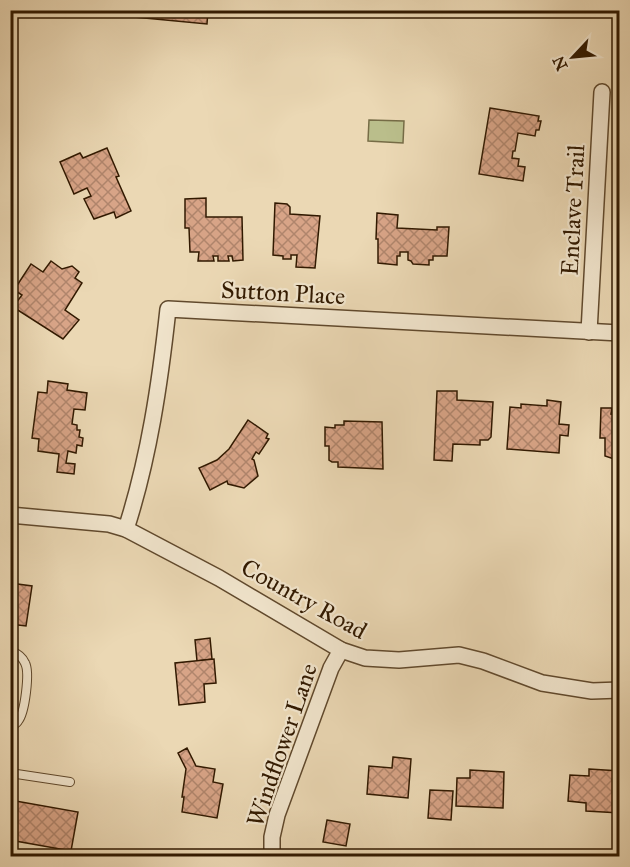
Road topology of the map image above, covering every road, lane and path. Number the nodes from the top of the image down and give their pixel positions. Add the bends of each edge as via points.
1 (602, 92) dead end
2 (589, 332) junction
3 (620, 333) edge
4 (10, 515) edge
5 (126, 529) junction
6 (341, 650) junction
7 (10, 651) edge
8 (620, 690) edge
9 (10, 727) edge
10 (10, 773) edge
11 (70, 783) dead end
12 (272, 856) edge

1 - 2 street, Enclave Trail
2 - 3 street, Sutton Place
2 - 5 street, Sutton Place via 168,309 157,393
4 - 5 street, Country Road
5 - 6 street, Country Road
6 - 8 street, Country Road via 365,658 388,659 459,655 542,683 592,691
6 - 12 street, Windflower Lane via 277,815
7 - 9 lane via 18,653 28,671 22,714 18,723
10 - 11 lane

